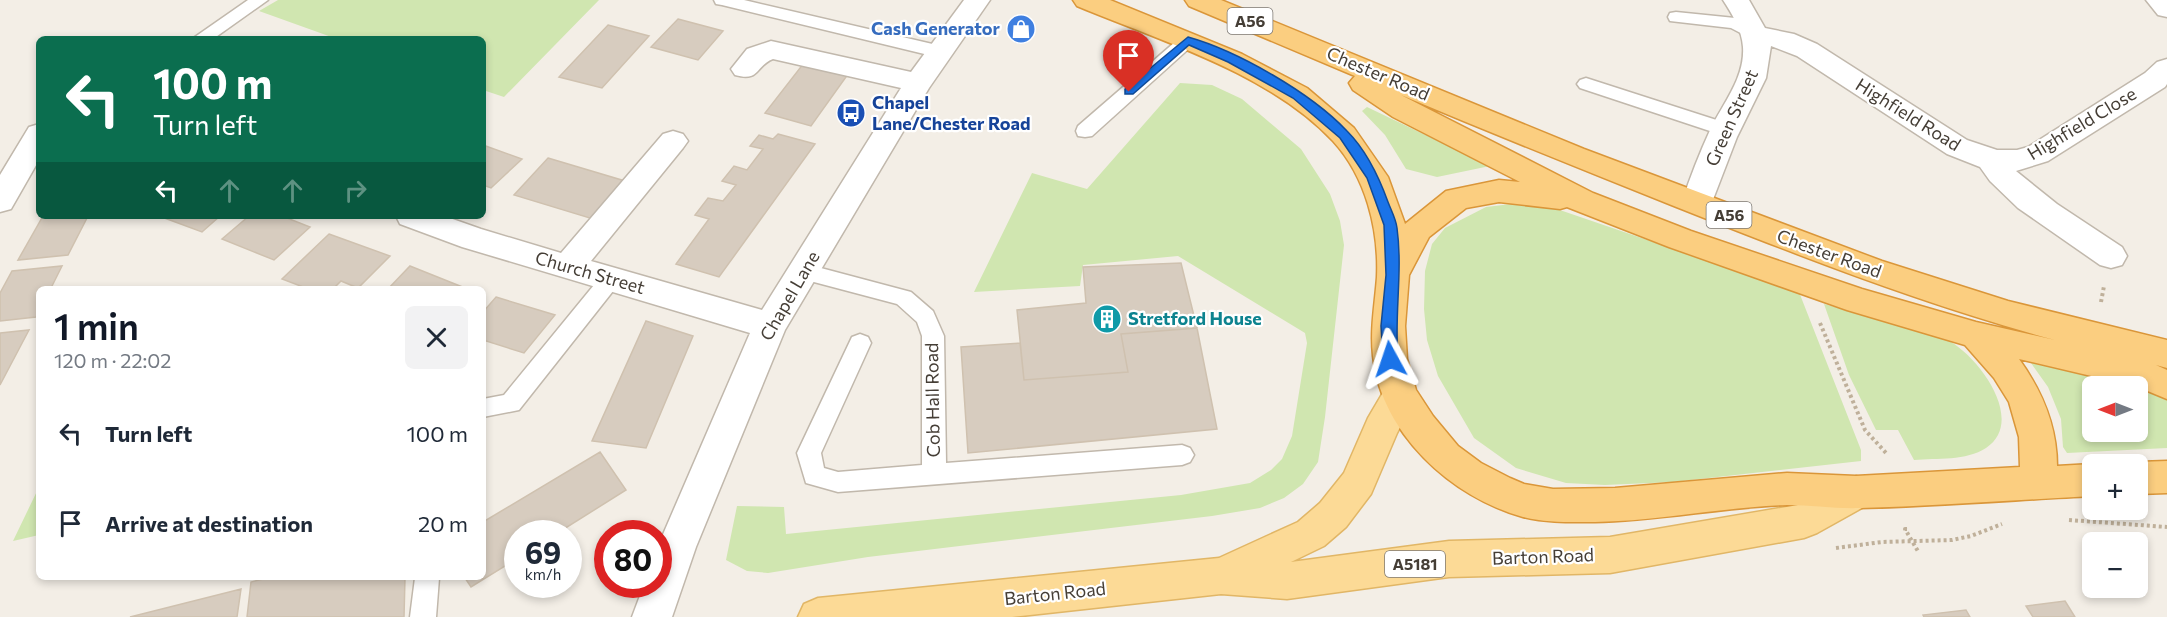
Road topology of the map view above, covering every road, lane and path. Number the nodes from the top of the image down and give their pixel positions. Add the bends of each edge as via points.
1 (260, 0) edge
2 (722, 0) edge
3 (977, 0) edge
4 (1086, 0) edge
5 (1198, 0) edge
6 (1736, 0) edge
7 (2159, 0) edge
8 (2167, 9) edge
9 (1676, 17) dead end
10 (1754, 34) junction
11 (206, 36) edge
12 (1188, 40) junction
13 (1302, 42) junction
14 (941, 52) junction
15 (745, 69) dead end
16 (2163, 78) edge
17 (918, 83) junction
18 (1586, 84) dead end
19 (1725, 130) junction
20 (1085, 131) dead end
21 (36, 139) edge
22 (673, 141) dead end
23 (1991, 160) junction
24 (0, 201) edge
25 (1582, 201) junction
26 (1696, 202) junction
27 (419, 219) edge
28 (2111, 256) joint
29 (568, 267) junction
30 (802, 271) junction
31 (1393, 275) junction
32 (610, 280) junction
33 (1818, 319) dead end
34 (770, 326) junction
35 (1976, 335) junction
36 (2093, 337) junction
37 (860, 343) dead end
38 (2160, 372) edge
39 (1400, 394) junction
40 (486, 407) edge
41 (1182, 455) dead end
42 (1892, 459) dead end
43 (934, 474) junction
44 (2167, 477) edge
45 (2148, 478) edge
46 (2082, 481) edge
47 (2038, 483) junction
48 (1856, 492) junction
49 (2062, 520) dead end
50 (2012, 522) dead end
51 (2167, 527) edge
52 (1825, 550) dead end
53 (1221, 576) junction
54 (427, 580) edge
55 (423, 617) edge
56 (652, 617) edge
57 (818, 617) edge

1 - 11 lane
2 - 14 lane
3 - 14 street, Chapel Lane
4 - 12 highway, Chester Road / A56
5 - 13 highway, Chester Road / A56
6 - 10 street
7 - 8 street
9 - 10 lane via 1735,23
10 - 19 street, Green Street via 1757,61
10 - 23 street, Highfield Road via 1807,50 1957,147
12 - 20 lane
12 - 31 highway, Chester Road / A56 via 1297,95 1344,135 1373,177 1390,225
13 - 25 highway, Chester Road / A56 via 1402,110
13 - 26 highway, Chester Road / A56 via 1574,156
14 - 17 street, Chapel Lane
15 - 17 street via 756,55 771,50
16 - 23 street, Highfield Close via 2031,157 2013,162
17 - 30 street, Chapel Lane
18 - 19 lane
19 - 26 street, Green Street
21 - 24 street
22 - 29 street
23 - 28 street via 2009,184
25 - 31 highway, Chester Road / A56 via 1499,191 1457,199 1418,229
25 - 35 highway, Chester Road / A56 via 1813,286
26 - 36 highway, Chester Road / A56 via 1913,285
27 - 29 street, Church Street
28 - 36 path
29 - 32 street, Church Street
30 - 34 street, Chapel Lane
30 - 43 lane, Cob Hall Road via 904,298 926,317 933,336
31 - 39 highway, Chester Road / A56 via 1388,326 1390,359
32 - 34 street, Church Street
32 - 40 lane via 511,403
33 - 42 path via 1864,430
34 - 56 street, Chapel Lane via 677,547
35 - 38 highway, Chester Road / A56
35 - 47 highway, Chester Road / A56 via 1999,357 2027,399 2040,454
36 - 38 highway, Chester Road / A56
37 - 43 lane via 809,453 814,476 838,482
39 - 48 highway, Chester Road / A56 via 1445,457 1468,474 1522,500 1553,506 1616,505 1787,489
39 - 53 main road, Barton Road / A5181 via 1358,483 1333,515 1311,534
41 - 43 lane
44 - 45 highway
46 - 47 highway, Chester Road / A56
47 - 48 highway, Chester Road / A56
48 - 53 main road, Barton Road / A5181 via 1804,521 1610,555 1449,559 1287,581
49 - 51 path
50 - 52 path via 1952,540 1882,542
53 - 57 main road, Barton Road / A5181
54 - 55 lane

